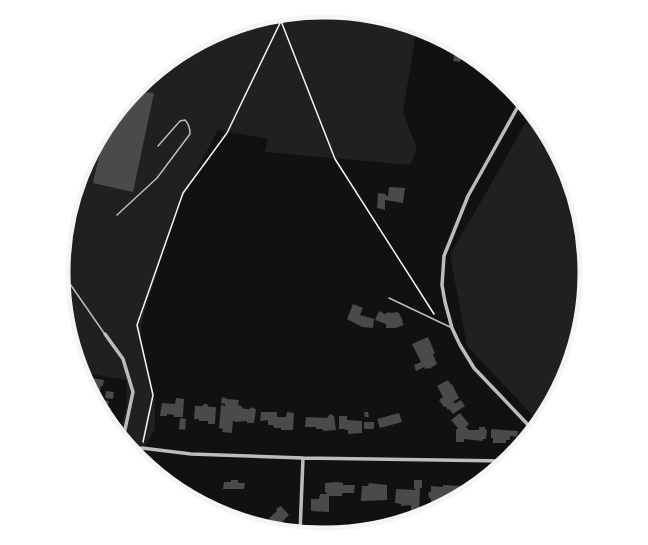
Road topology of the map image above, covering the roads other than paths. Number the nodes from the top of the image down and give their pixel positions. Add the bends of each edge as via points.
1 (518, 106) edge
2 (158, 146) dead end
3 (117, 214) dead end
4 (69, 282) edge
5 (389, 298) dead end
6 (452, 328) junction
7 (105, 334) joint
8 (529, 425) edge
9 (124, 432) edge
10 (139, 449) edge
11 (303, 458) junction
12 (496, 461) edge
13 (300, 527) edge

1 - 6 street via 468,196 444,256 442,285
2 - 3 lane via 180,121 185,120 188,123 190,134 157,178
4 - 7 lane
5 - 6 lane
6 - 8 street via 474,368
7 - 9 street via 123,359 133,392
10 - 11 street via 191,454
11 - 12 street
11 - 13 street

